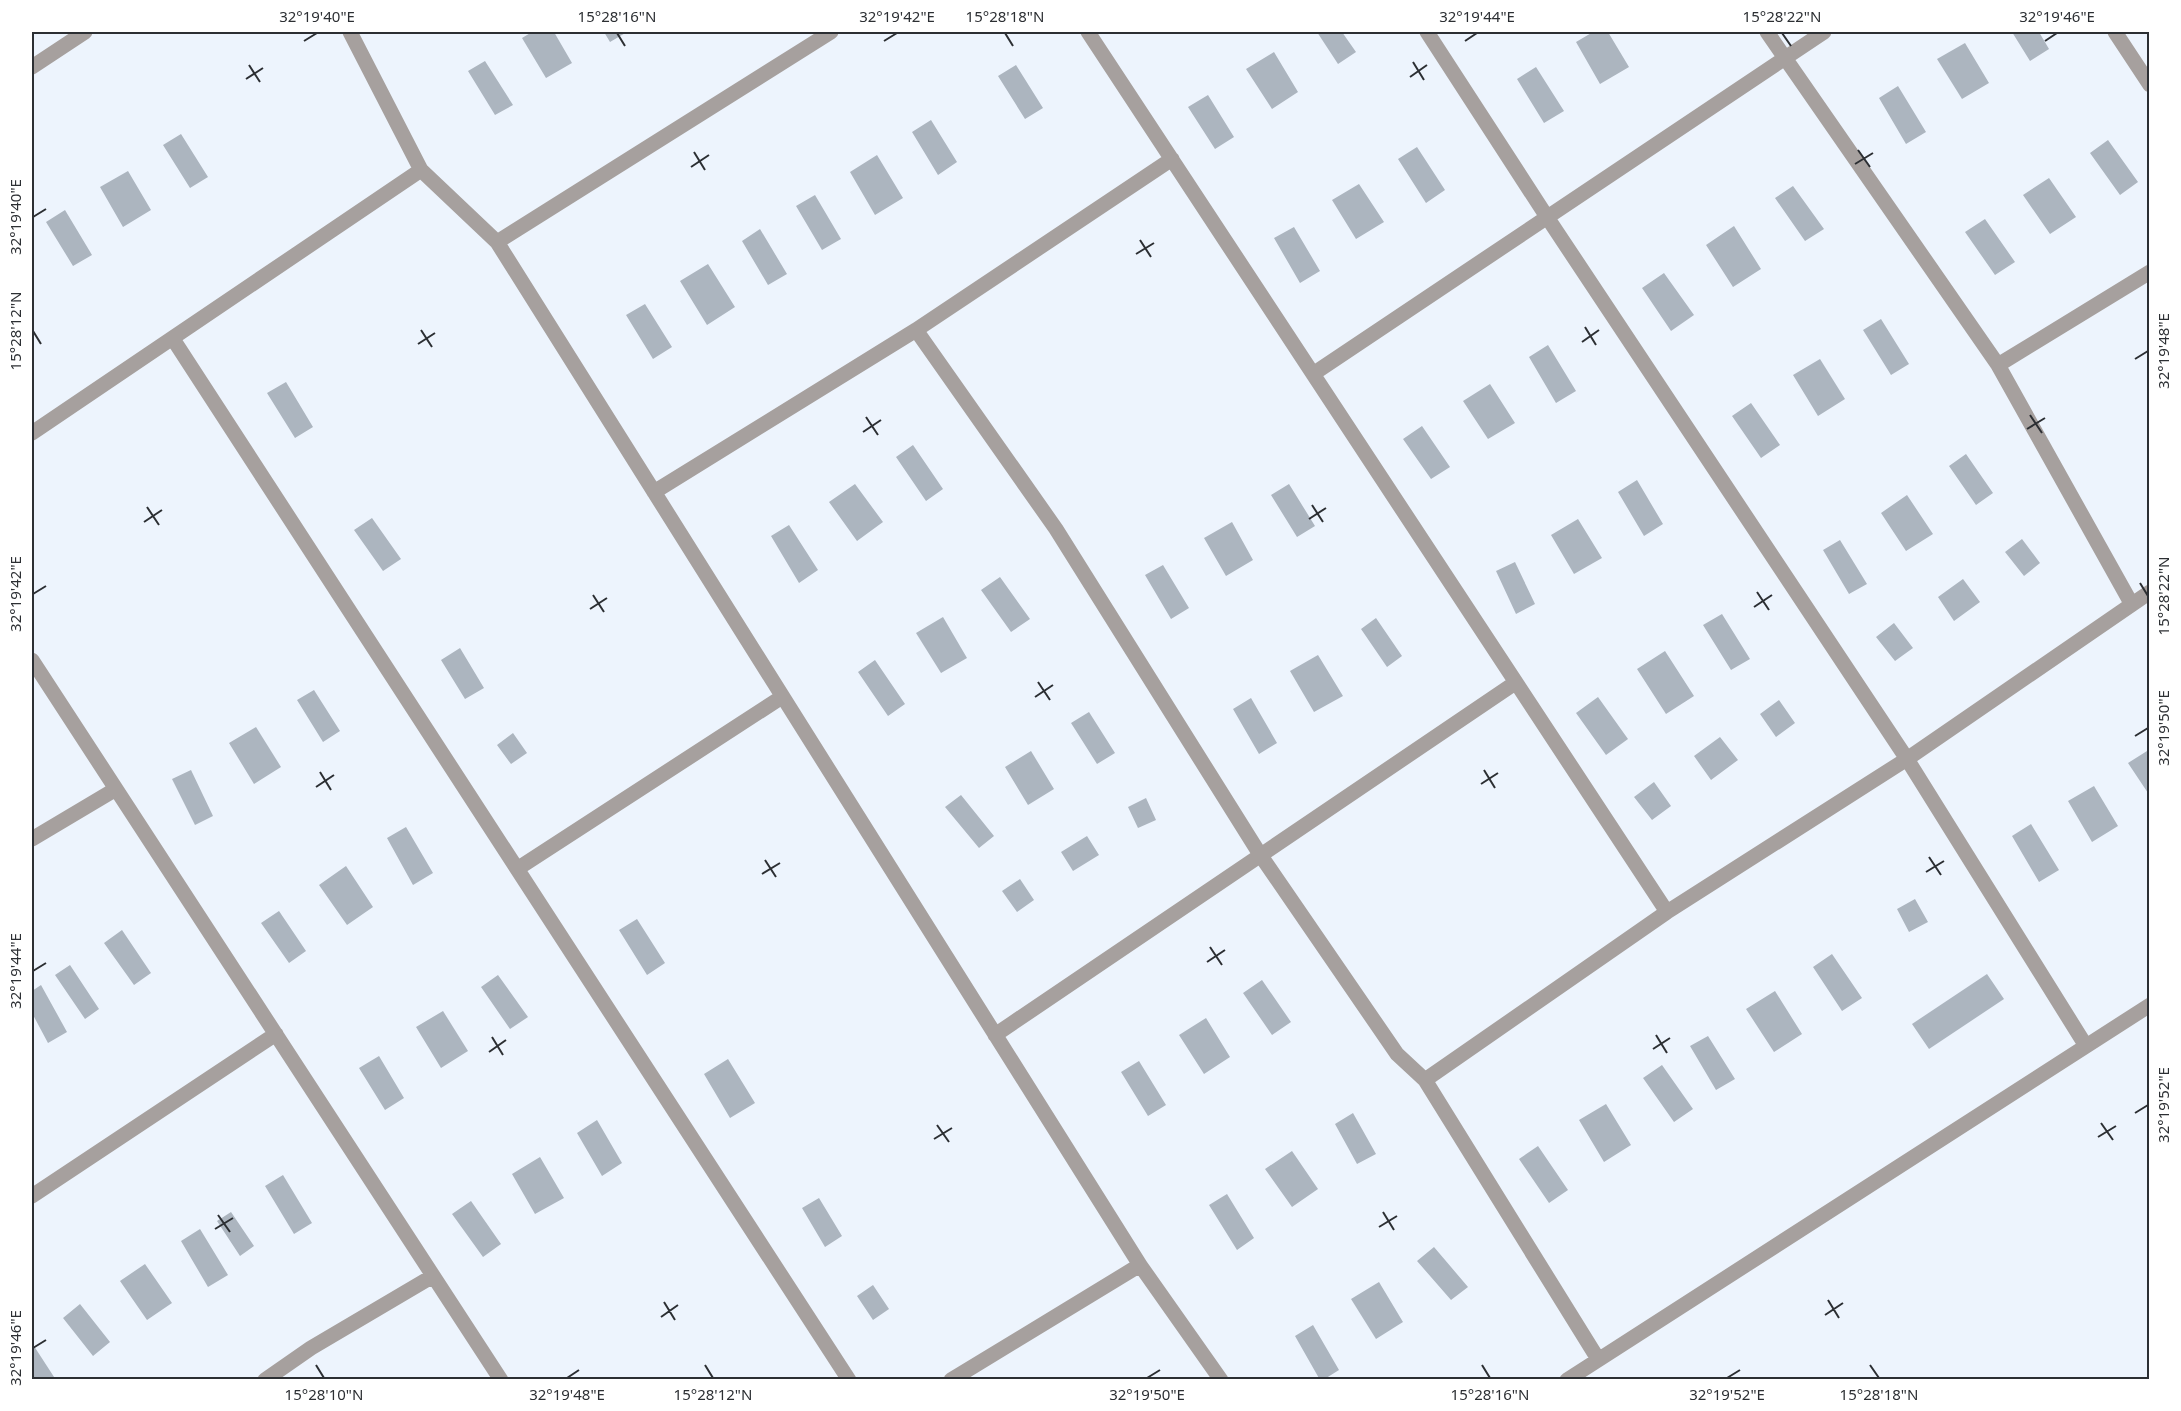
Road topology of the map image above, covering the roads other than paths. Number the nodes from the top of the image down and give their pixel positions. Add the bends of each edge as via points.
1 (85, 32) edge
2 (350, 32) edge
3 (831, 32) edge
4 (1088, 32) edge
5 (1427, 32) edge
6 (1767, 32) edge
7 (1824, 32) edge
8 (2115, 32) edge
9 (1784, 58) junction
10 (32, 67) edge
11 (2150, 85) edge
12 (1172, 159) junction
13 (422, 170) junction
14 (1547, 217) junction
15 (497, 242) junction
16 (2150, 272) edge
17 (916, 330) junction
18 (173, 339) junction
19 (1998, 365) junction
20 (1313, 374) junction
21 (32, 433) edge
22 (654, 492) junction
23 (2150, 592) edge
24 (2131, 603) junction
25 (32, 660) edge
26 (1515, 682) junction
27 (782, 697) junction
28 (1907, 759) junction
29 (116, 789) junction
30 (32, 839) edge
31 (1260, 855) junction
32 (517, 869) junction
33 (1666, 912) junction
34 (2150, 1005) edge
35 (276, 1034) junction
36 (995, 1035) junction
37 (2086, 1046) junction
38 (1425, 1080) junction
39 (32, 1196) edge
40 (1140, 1265) junction
41 (433, 1276) junction
42 (1598, 1359) junction
43 (265, 1380) edge
44 (501, 1380) edge
45 (849, 1380) edge
46 (951, 1380) edge
47 (1221, 1380) edge
48 (1567, 1380) edge

1 - 10 street
2 - 13 street
3 - 15 street
4 - 12 street
5 - 14 street
6 - 9 street
7 - 9 street
8 - 11 street
9 - 14 street
9 - 19 street
12 - 17 street
12 - 20 street
13 - 15 street
13 - 18 street
14 - 20 street
14 - 28 street
15 - 22 street
16 - 19 street
17 - 22 street
17 - 31 street via 1056,530
18 - 21 street
18 - 32 street
19 - 24 street
20 - 26 street
22 - 27 street
23 - 24 street
24 - 28 street
25 - 29 street
26 - 31 street
26 - 33 street
27 - 32 street
27 - 36 street
28 - 33 street
28 - 37 street
29 - 30 street
29 - 35 street
31 - 36 street
31 - 38 street via 1397,1054
32 - 45 street
33 - 38 street
34 - 37 street
35 - 39 street
35 - 41 street
36 - 40 street
37 - 42 street
38 - 42 street
40 - 46 street
40 - 47 street
41 - 43 street
41 - 44 street
42 - 48 street

